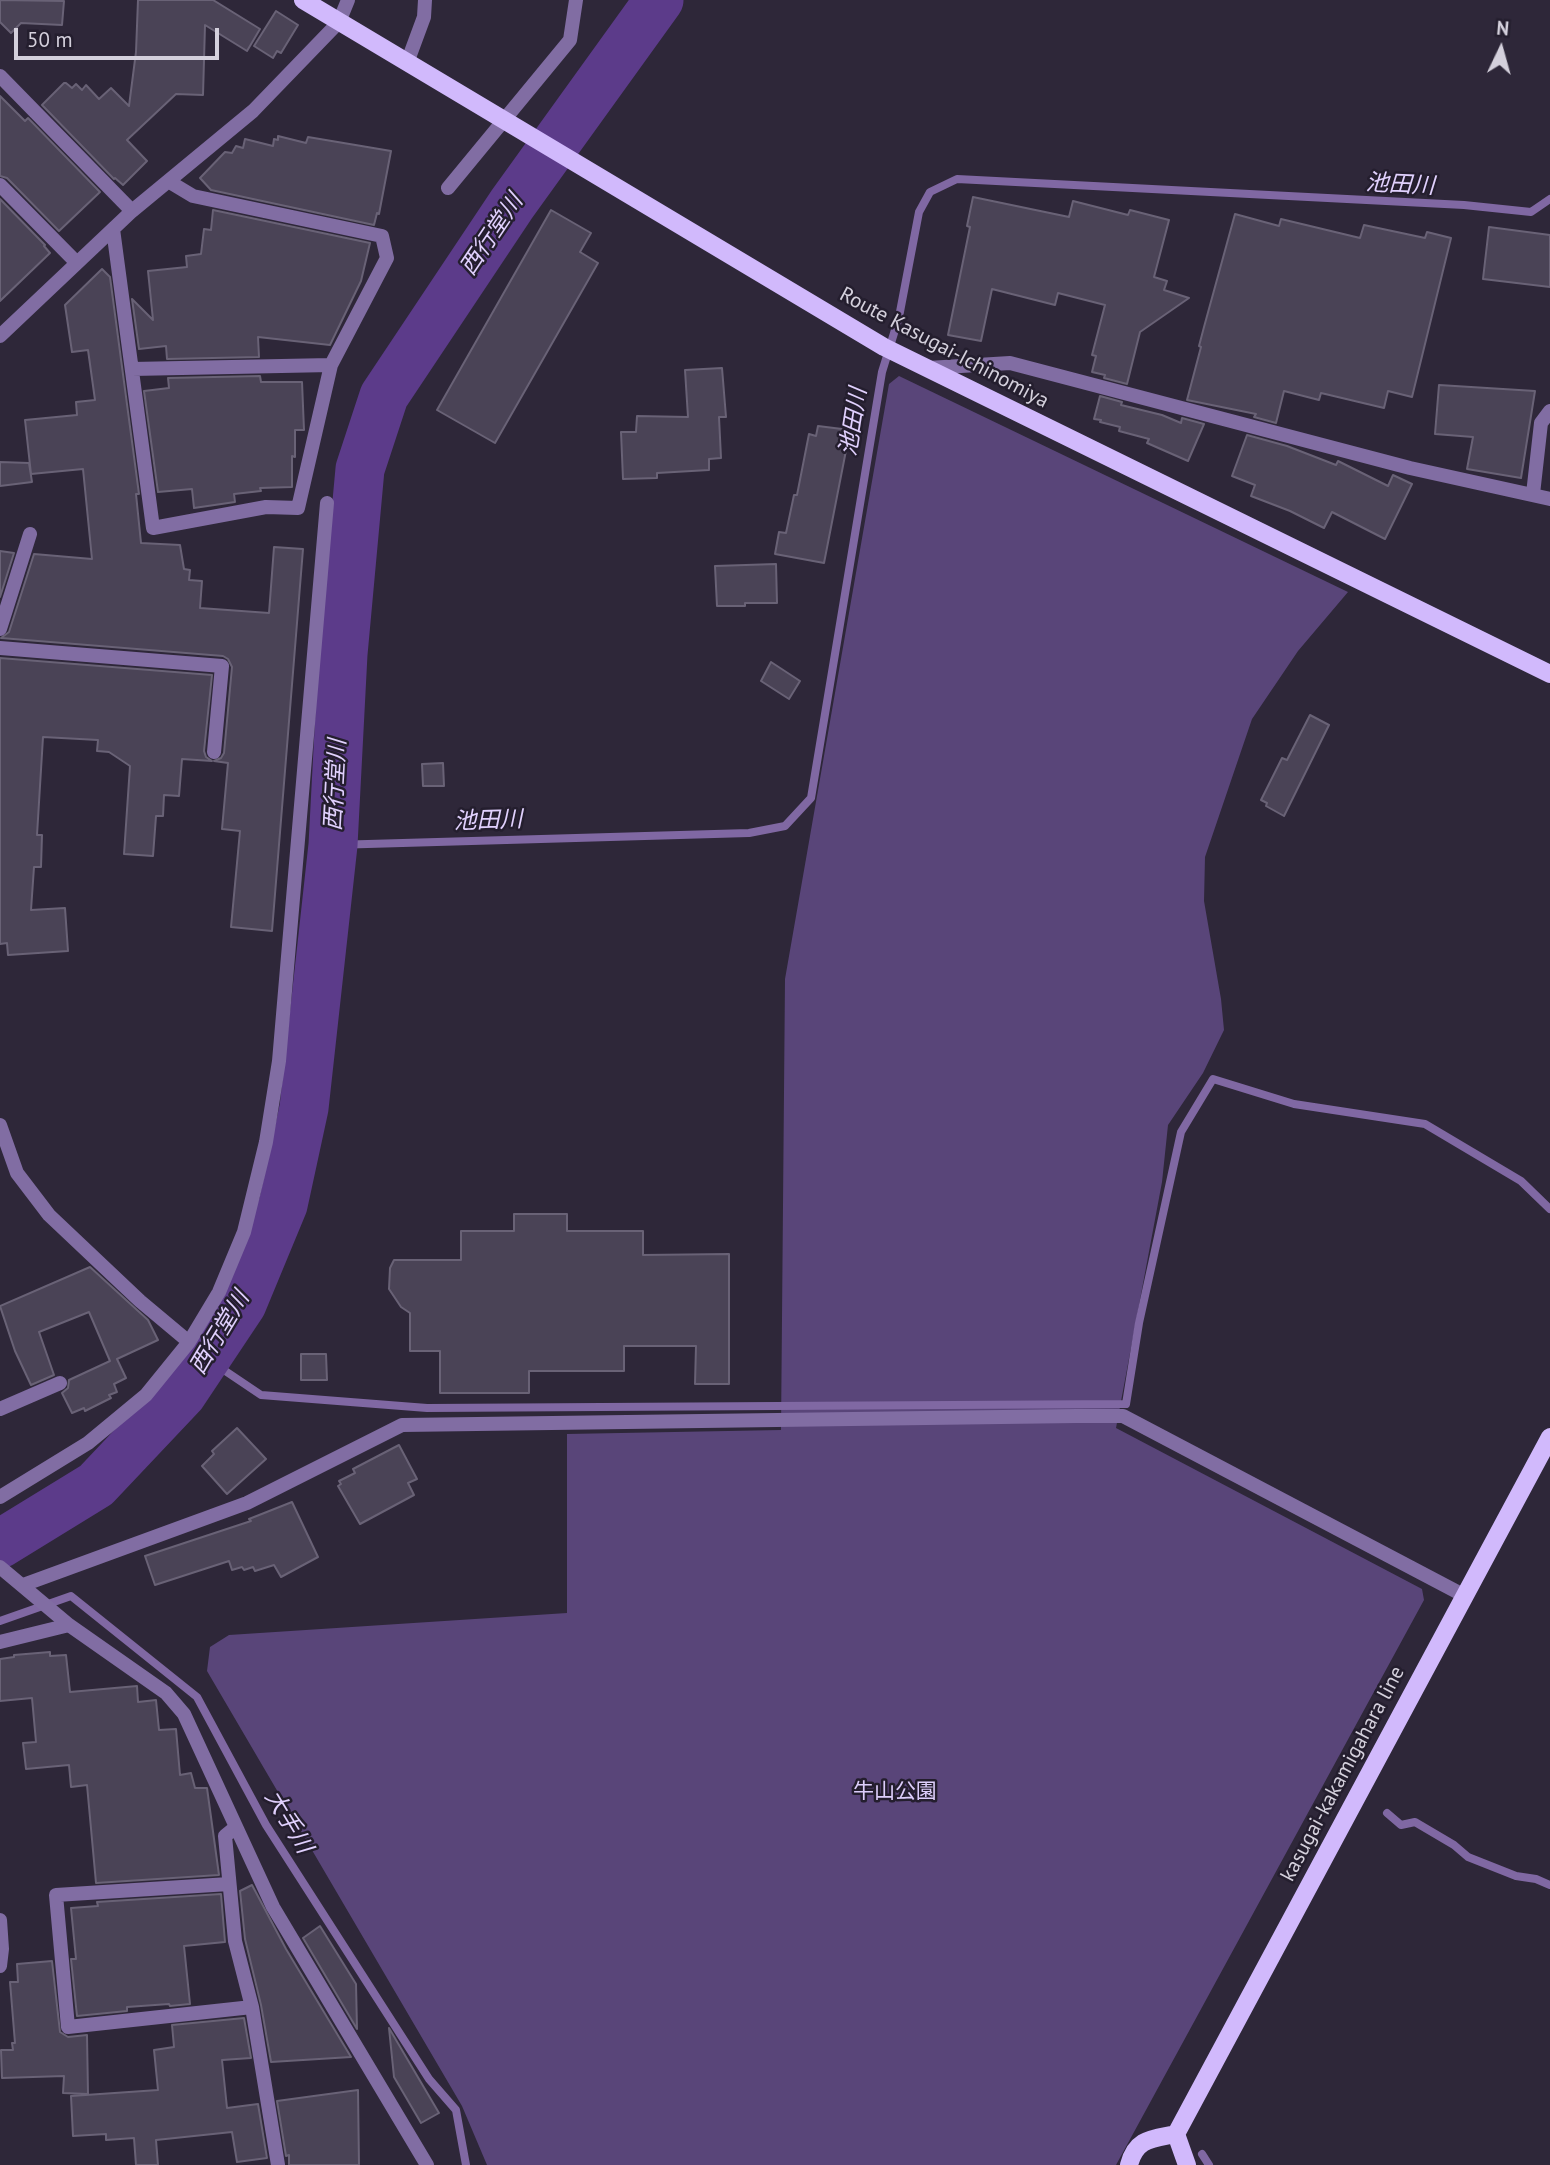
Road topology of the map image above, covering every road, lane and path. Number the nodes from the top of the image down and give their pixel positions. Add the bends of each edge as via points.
1 (303, 0) edge
2 (348, 0) edge
3 (425, 0) edge
4 (576, 0) edge
5 (339, 22) junction
6 (407, 62) junction
7 (0, 76) edge
8 (510, 122) junction
9 (168, 181) junction
10 (0, 185) edge
11 (448, 188) dead end
12 (132, 211) junction
13 (113, 229) junction
14 (78, 263) junction
15 (0, 336) edge
16 (331, 365) junction
17 (920, 365) junction
18 (132, 369) junction
19 (1550, 411) edge
20 (1533, 494) junction
21 (1550, 499) edge
22 (327, 503) dead end
23 (30, 534) dead end
24 (0, 629) edge
25 (0, 648) edge
26 (1550, 674) edge
27 (214, 752) dead end
28 (0, 1125) edge
29 (189, 1342) junction
30 (60, 1383) dead end
31 (0, 1409) edge
32 (1550, 1437) edge
33 (0, 1497) edge
34 (0, 1567) edge
35 (23, 1585) junction
36 (1465, 1596) junction
37 (69, 1625) junction
38 (0, 1642) edge
39 (236, 1828) junction
40 (229, 1884) junction
41 (0, 1920) edge
42 (0, 1966) edge
43 (252, 2007) junction
44 (1176, 2134) junction
45 (278, 2165) edge
46 (427, 2165) edge
47 (1129, 2165) edge
48 (1187, 2165) edge

1 - 5 main road, Route Kasugai-Ichinomiya
2 - 5 street
3 - 6 street via 424,17
4 - 8 street via 570,40
5 - 6 main road, Route Kasugai-Ichinomiya
5 - 9 street via 253,111
6 - 8 main road, Route Kasugai-Ichinomiya
7 - 12 street
8 - 11 street
8 - 17 main road, Route Kasugai-Ichinomiya
9 - 12 street
9 - 16 street via 193,196 382,236 387,258
10 - 14 street
12 - 13 street
13 - 14 street
13 - 18 street
14 - 15 street
16 - 18 street
16 - 18 street via 298,508 266,507 153,528
17 - 20 street via 1010,363 1410,468
17 - 26 main road, Route Kasugai-Ichinomiya
19 - 20 street via 1541,423
20 - 21 street
22 - 29 street via 279,1061 266,1142 244,1232 219,1292
23 - 24 street
25 - 27 street via 222,666
28 - 29 street via 17,1173 49,1215
29 - 33 street via 146,1395 89,1443
30 - 31 street
32 - 36 main road, kasugai-kakamigahara line
34 - 35 street
35 - 36 street via 247,1503 402,1425 1122,1416
35 - 37 street
36 - 44 main road, kasugai-kakamigahara line
37 - 38 street
37 - 39 street via 166,1693 184,1714
39 - 40 street via 225,1836
39 - 46 street via 273,1907
40 - 43 street via 235,1941
40 - 43 street via 56,1895 68,2027
41 - 42 street
43 - 45 street
44 - 47 main road via 1143,2142 1132,2153
44 - 48 main road

